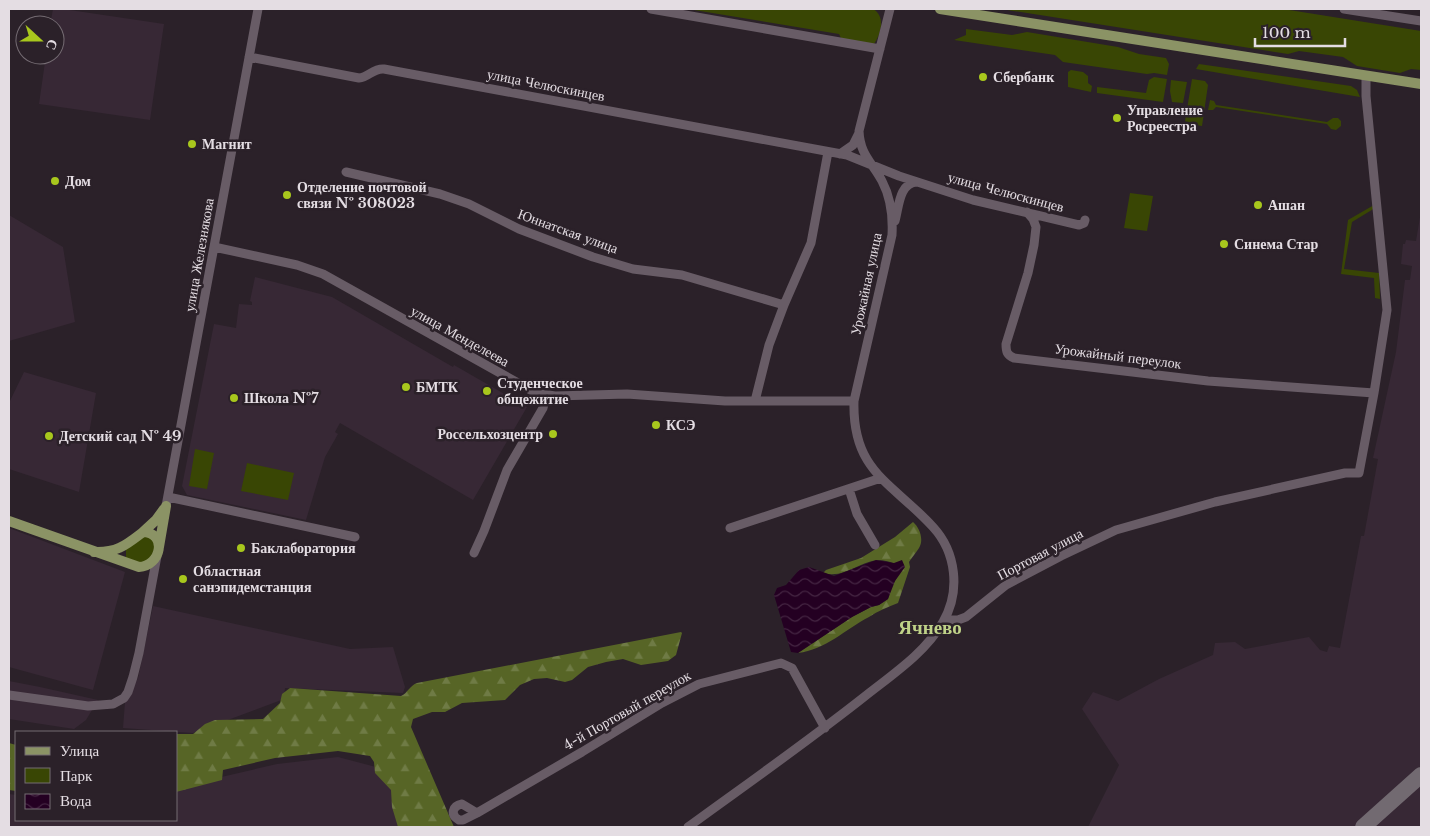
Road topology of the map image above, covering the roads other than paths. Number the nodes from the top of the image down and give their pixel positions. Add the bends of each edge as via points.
1 (258, 9) edge
2 (651, 9) edge
3 (890, 9) edge
4 (940, 9) edge
5 (1344, 9) edge
6 (1367, 10) edge
7 (1421, 21) edge
8 (880, 49) junction
9 (249, 57) junction
10 (1366, 76) junction
11 (1421, 84) edge
12 (859, 131) junction
13 (861, 147) junction
14 (828, 152) junction
15 (843, 155) junction
16 (873, 167) junction
17 (346, 172) dead end
18 (899, 176) junction
19 (918, 182) junction
20 (886, 189) junction
21 (1027, 212) junction
22 (1085, 220) dead end
23 (892, 235) junction
24 (214, 247) junction
25 (784, 305) junction
26 (1374, 393) junction
27 (546, 395) junction
28 (756, 401) junction
29 (854, 401) junction
30 (881, 478) junction
31 (849, 489) junction
32 (167, 502) junction
33 (9, 521) edge
34 (730, 528) dead end
35 (143, 532) junction
36 (355, 536) dead end
37 (874, 545) dead end
38 (124, 546) junction
39 (158, 551) junction
40 (94, 552) junction
41 (474, 553) dead end
42 (128, 563) junction
43 (139, 567) junction
44 (151, 584) junction
45 (945, 620) junction
46 (9, 695) edge
47 (825, 728) junction
48 (477, 813) dead end
49 (688, 827) edge

1 - 9 street, улица Железнякова
2 - 8 street
3 - 8 street, Урожайная улица
4 - 10 main road
5 - 6 street
6 - 7 street
8 - 12 street, Урожайная улица
9 - 14 street, улица Челюскинцев via 359,78 384,69
9 - 24 street, улица Железнякова
10 - 11 main road
10 - 26 street via 1387,310
12 - 13 street, Урожайная улица
12 - 15 street via 853,145
13 - 15 street via 857,153
13 - 16 street, Урожайная улица
14 - 15 street, улица Челюскинцев
14 - 25 street via 811,243
15 - 16 street, улица Челюскинцев
16 - 18 street, улица Челюскинцев
16 - 20 street, Урожайная улица
17 - 25 street, Юннатская улица via 440,194 593,257 633,269 682,275
18 - 19 street, улица Челюскинцев
18 - 20 street via 889,182
19 - 21 street, улица Челюскинцев
19 - 23 street via 904,189
20 - 23 street, Урожайная улица via 892,209
21 - 22 street, улица Челюскинцев via 1079,225
21 - 26 street, Урожайный переулок via 1033,219 1036,236 1006,344 1006,350 1014,358 1208,381
23 - 29 street, Урожайная улица
24 - 27 street, улица Менделеева via 323,274 536,393
24 - 32 street, улица Железнякова
25 - 28 street
26 - 45 street, Портовая улица via 1359,473 1345,473 1215,502 1116,530 1006,585 966,617
27 - 28 street, улица Менделеева via 627,394
27 - 41 street via 543,408 507,470
28 - 29 street, улица Менделеева
29 - 30 street, Урожайная улица via 859,442 868,463
30 - 31 street
30 - 45 street, Урожайная улица via 933,527 952,559 952,596
31 - 34 street
31 - 37 street via 857,514
32 - 35 main road, улица Железнякова via 156,520
32 - 36 street
32 - 39 main road, улица Железнякова
33 - 40 main road
35 - 38 main road
35 - 39 main road via 154,535
38 - 40 main road via 112,552
38 - 42 main road via 122,554
39 - 43 main road via 152,563
39 - 44 street, улица Железнякова
40 - 42 main road
42 - 43 main road
43 - 44 street via 145,571
44 - 46 street, улица Железнякова via 133,677 128,692 120,701 88,706
45 - 47 street via 908,662
47 - 48 street, 4-й Портовый переулок via 792,668 781,663 698,684
47 - 49 street

